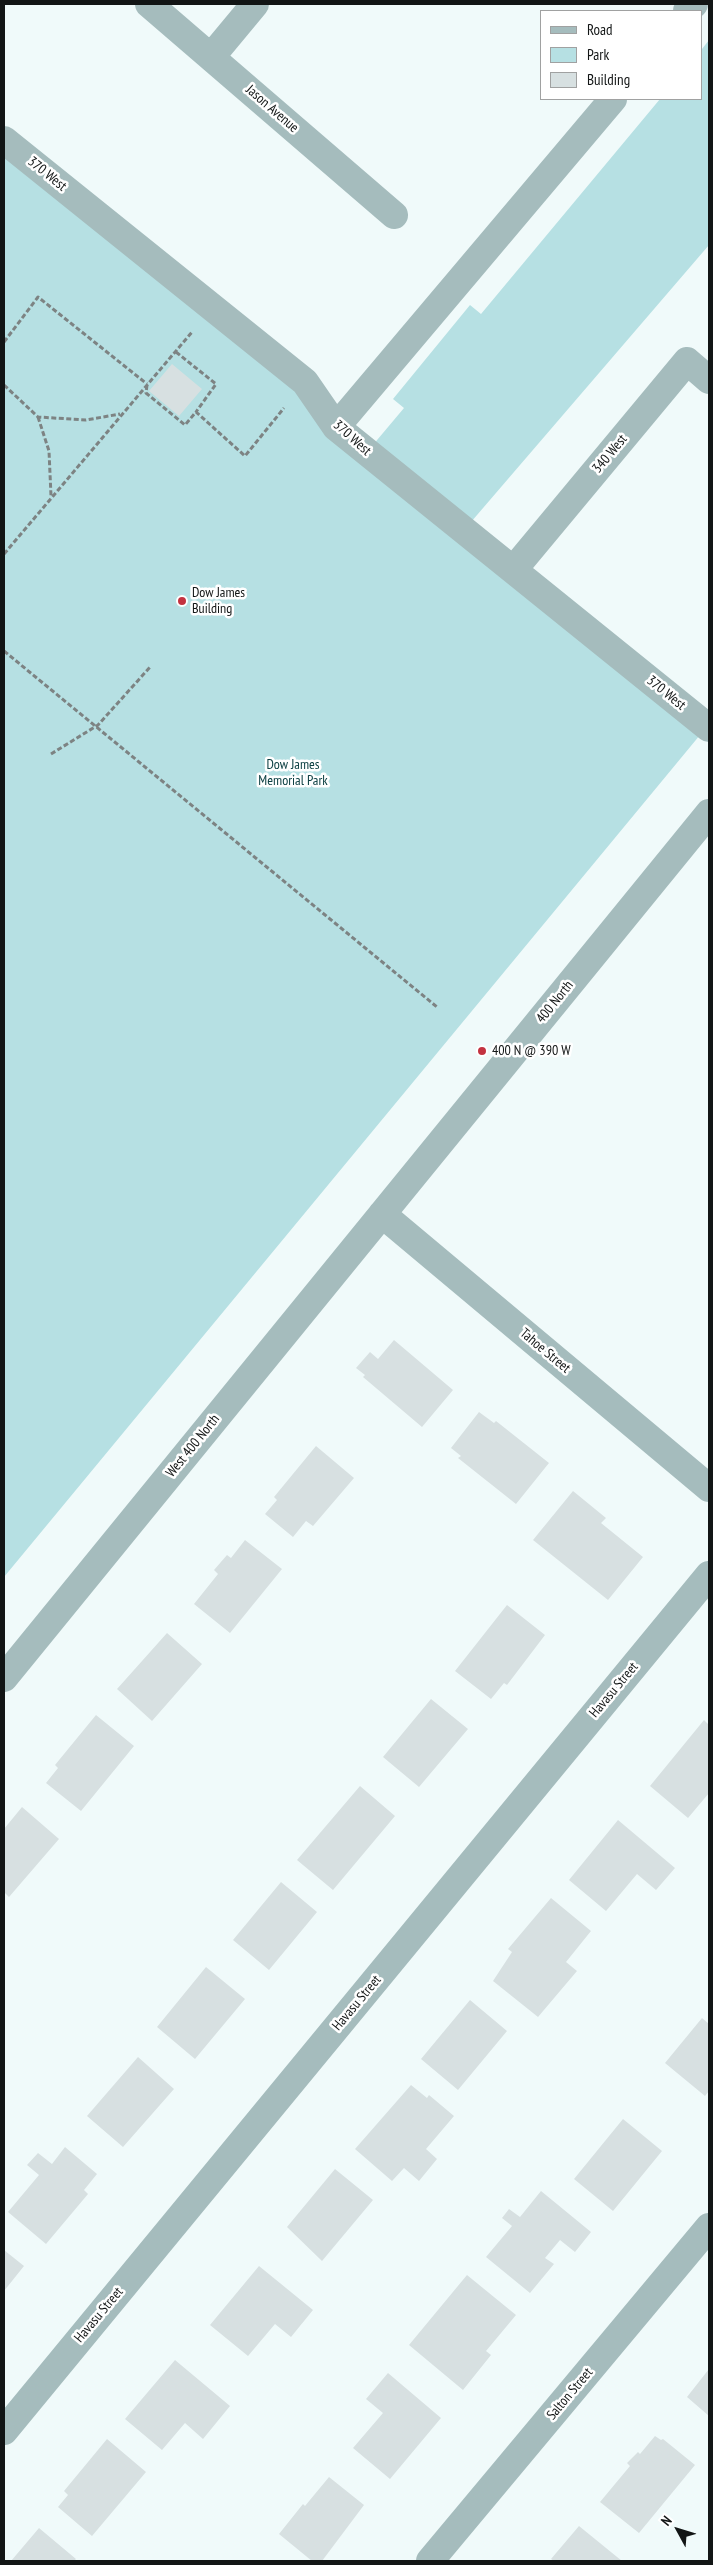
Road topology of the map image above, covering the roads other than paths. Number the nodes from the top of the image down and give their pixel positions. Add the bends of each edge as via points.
1 (149, 4) edge
2 (255, 4) edge
3 (211, 57) junction
4 (612, 100) edge
5 (4, 140) edge
6 (394, 215) dead end
7 (709, 380) edge
8 (336, 427) junction
9 (514, 569) junction
10 (709, 728) edge
11 (709, 813) edge
12 (382, 1214) junction
13 (709, 1488) edge
14 (709, 1575) edge
15 (4, 1678) edge
16 (709, 2227) edge
17 (4, 2431) edge
18 (430, 2561) edge

1 - 3 street, Jason Avenue
2 - 3 street
3 - 6 street, Jason Avenue
4 - 8 street
5 - 8 street, 370 West via 305,382
7 - 9 street, 340 West via 687,361
8 - 9 street, 370 West
9 - 10 street, 370 West
11 - 12 street, 400 North
12 - 13 street, Tahoe Street
12 - 15 street, West 400 North
14 - 17 street, Havasu Street
16 - 18 street, Salton Street

